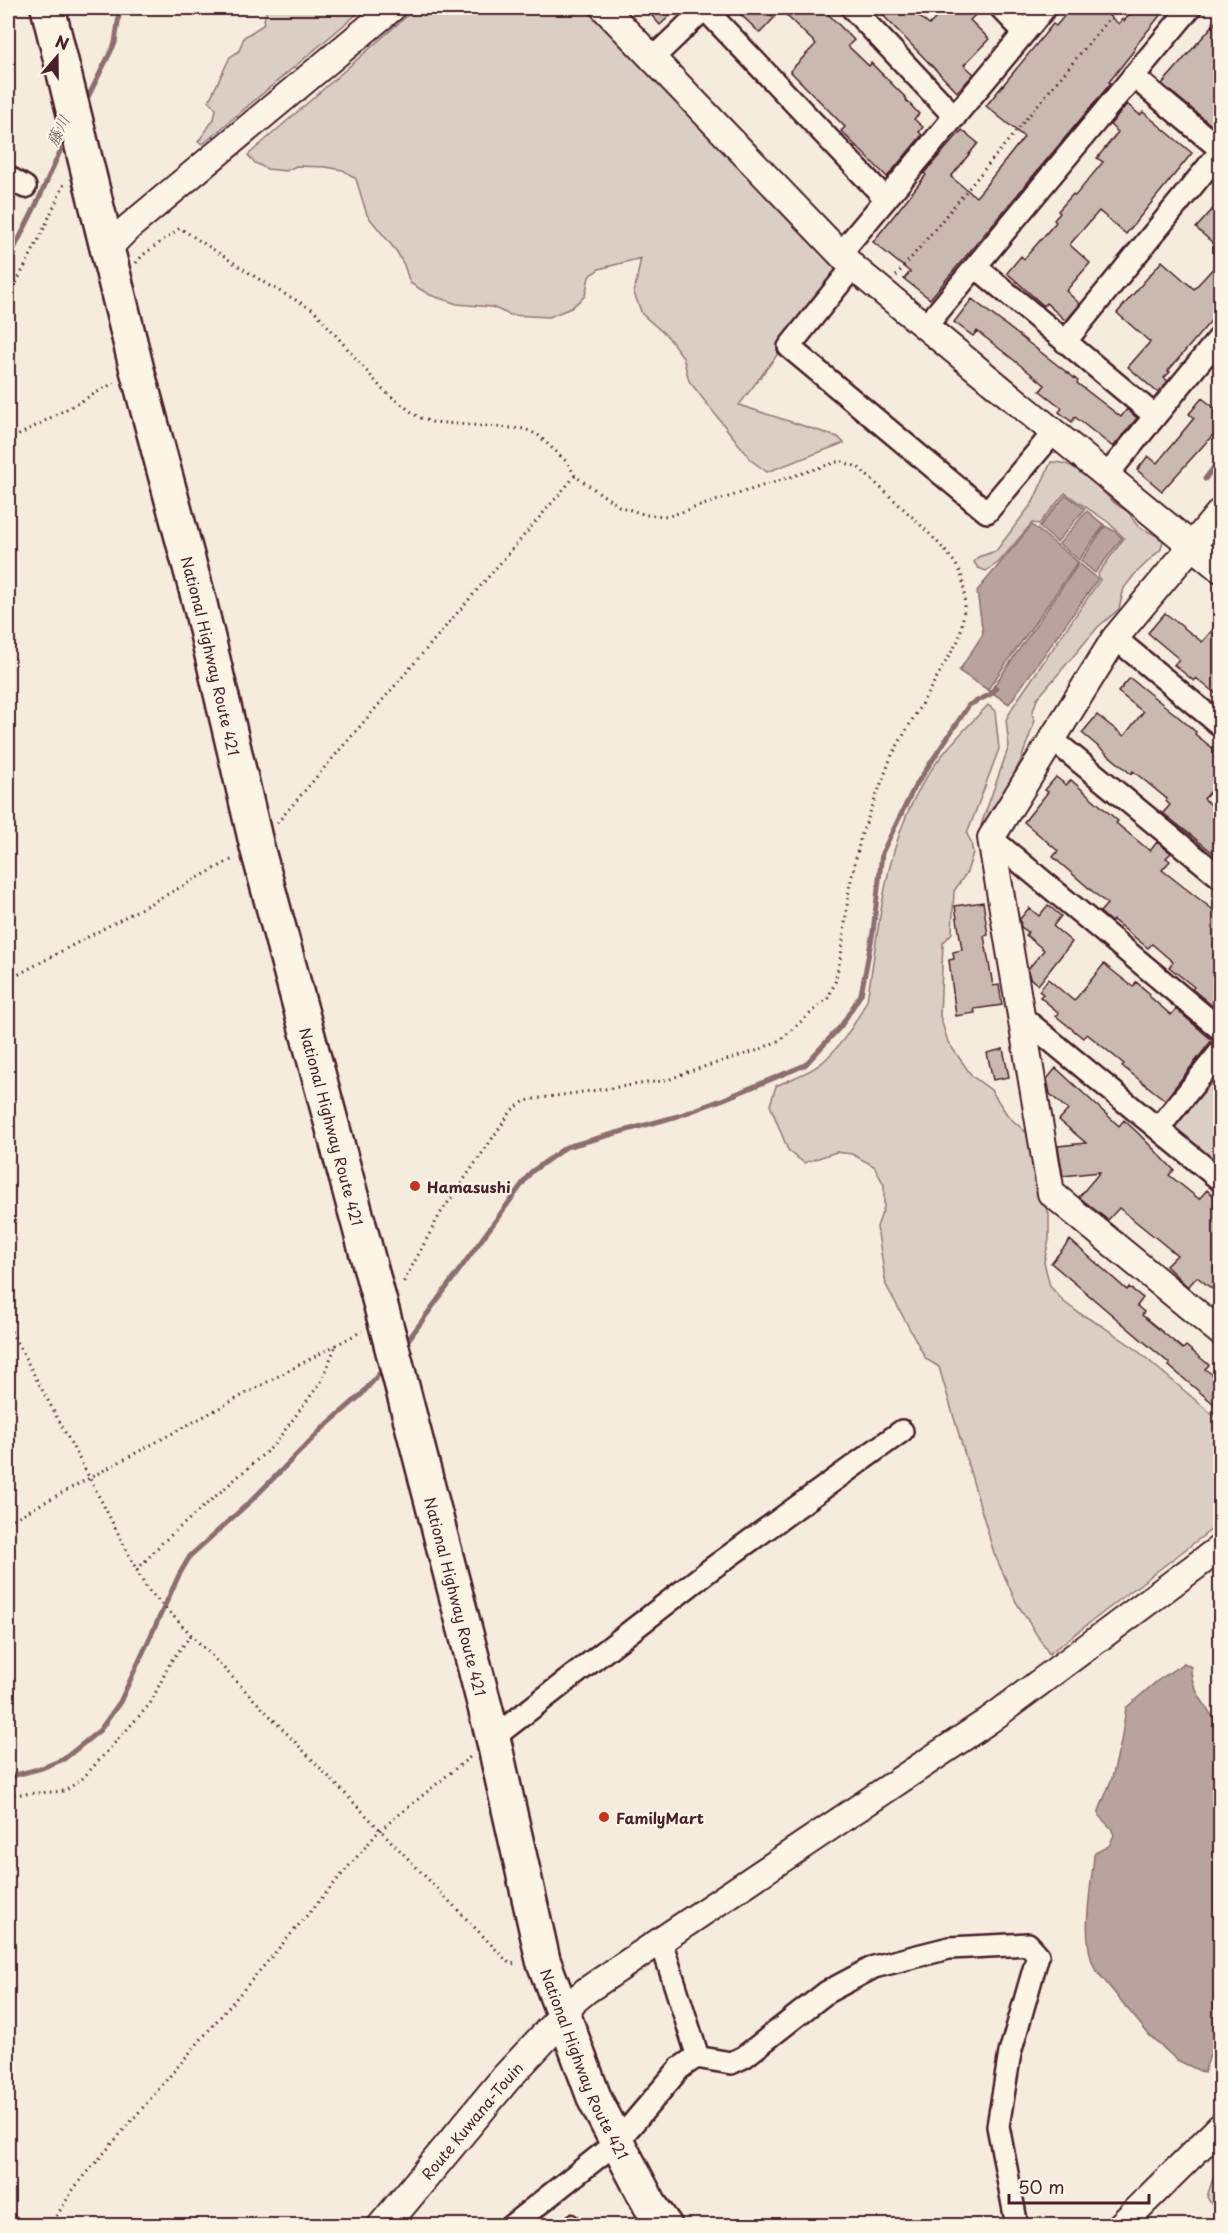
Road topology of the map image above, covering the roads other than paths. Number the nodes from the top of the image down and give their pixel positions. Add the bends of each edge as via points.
1 (48, 8) edge
2 (392, 8) edge
3 (604, 8) edge
4 (704, 8) edge
5 (852, 8) edge
6 (1001, 8) edge
7 (1045, 8) edge
8 (1190, 8) edge
9 (1024, 32) junction
10 (653, 58) junction
11 (1133, 76) junction
12 (955, 117) junction
13 (1221, 151) edge
14 (886, 199) junction
15 (107, 249) junction
16 (846, 261) junction
17 (976, 267) junction
18 (926, 326) junction
19 (1221, 337) edge
20 (1065, 342) junction
21 (1155, 416) junction
22 (1054, 432) junction
23 (1107, 475) junction
24 (1221, 512) edge
25 (1192, 546) junction
26 (1221, 569) edge
27 (1115, 638) junction
28 (1221, 725) edge
29 (1052, 739) junction
30 (991, 838) junction
31 (1221, 877) edge
32 (1022, 1017) junction
33 (1221, 1029) edge
34 (1221, 1052) edge
35 (1158, 1129) junction
36 (1221, 1180) edge
37 (1221, 1332) edge
38 (902, 1431) dead end
39 (1221, 1548) edge
40 (493, 1738) junction
41 (661, 1941) junction
42 (562, 2017) junction
43 (698, 2057) junction
44 (1221, 2127) edge
45 (617, 2142) junction
46 (663, 2225) edge
47 (383, 2226) edge
48 (511, 2226) edge
49 (1017, 2226) edge
50 (1120, 2226) edge

1 - 15 highway, National Highway Route 421
2 - 15 street
3 - 10 street
4 - 10 street
4 - 14 street
5 - 12 street
6 - 9 street
7 - 9 street
8 - 11 street
9 - 12 street
10 - 16 street
11 - 13 street
11 - 17 street
12 - 14 street
13 - 20 street
14 - 16 street
15 - 40 highway, National Highway Route 421 via 200,604 257,847
16 - 18 street
16 - 22 street via 789,347 987,512
17 - 18 street
17 - 20 street
18 - 22 street
19 - 21 street
20 - 21 street
21 - 23 street
22 - 23 street
23 - 25 street
24 - 25 street
25 - 26 street
25 - 27 street
27 - 28 street
27 - 29 street
29 - 30 street
29 - 31 street
30 - 32 street
30 - 33 street
32 - 35 street
32 - 37 street via 1051,1193
34 - 35 street
35 - 36 street
38 - 40 street via 711,1569
39 - 41 street via 988,1722
40 - 42 highway, National Highway Route 421 via 543,1960
41 - 42 street via 587,1990
41 - 43 street
42 - 45 highway, National Highway Route 421 via 595,2100
42 - 47 main road, Route Kuwana-Touin
43 - 45 street via 680,2068
43 - 49 street via 731,2063 744,2057 827,1992 874,1967 949,1948 1028,1944 1038,1955 1010,2054 998,2126
44 - 50 street
45 - 46 highway, National Highway Route 421
45 - 48 street

